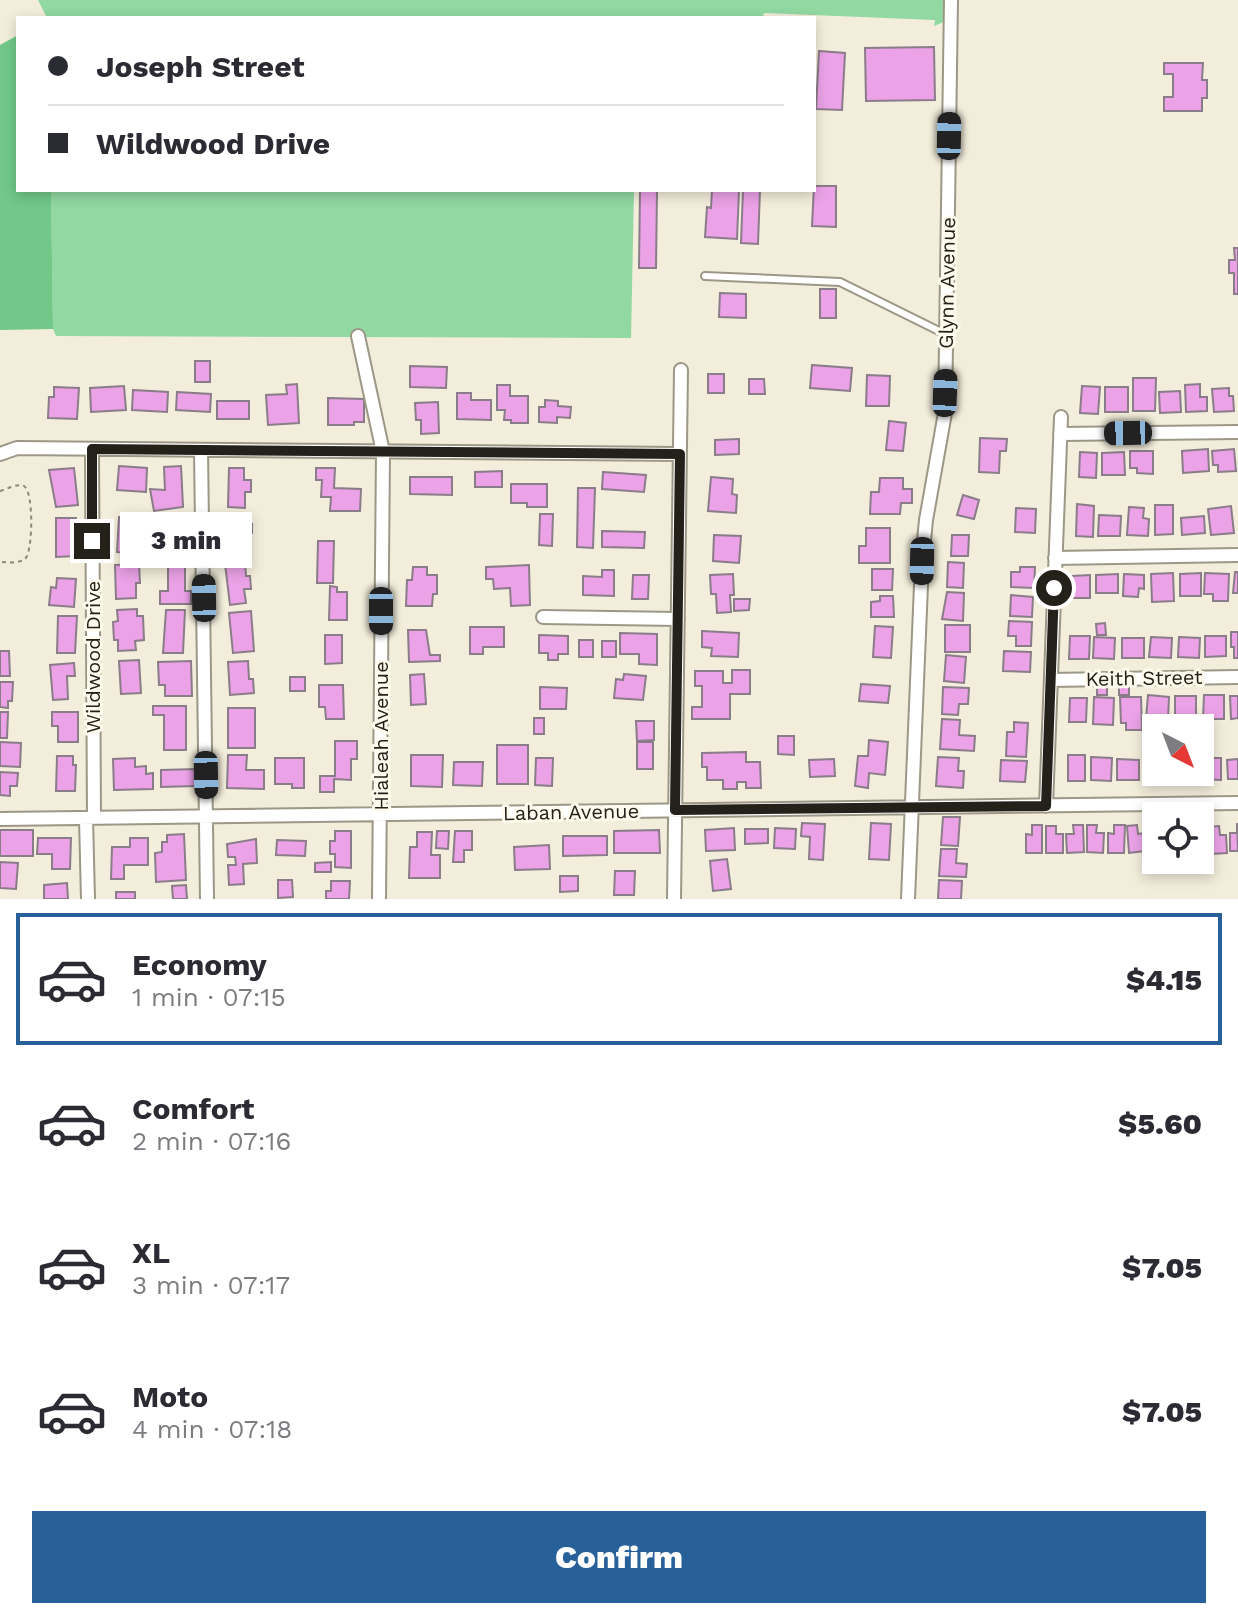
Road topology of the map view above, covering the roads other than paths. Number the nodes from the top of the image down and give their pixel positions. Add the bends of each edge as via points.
1 (951, 0) edge
2 (705, 276) dead end
3 (947, 335) junction
4 (358, 336) dead end
5 (681, 370) dead end
6 (1061, 417) dead end
7 (1238, 432) edge
8 (1060, 434) junction
9 (92, 449) junction
10 (201, 450) junction
11 (383, 452) junction
12 (0, 454) edge
13 (680, 454) junction
14 (1238, 555) edge
15 (1055, 558) junction
16 (543, 617) dead end
17 (678, 619) junction
18 (1238, 677) edge
19 (1051, 680) junction
20 (1238, 803) edge
21 (1046, 806) junction
22 (912, 808) junction
23 (675, 810) junction
24 (380, 814) junction
25 (206, 816) junction
26 (90, 818) junction
27 (0, 819) edge
28 (88, 899) edge
29 (207, 899) edge
30 (379, 899) edge
31 (674, 899) edge
32 (908, 899) edge

1 - 3 street, Glynn Avenue
2 - 3 lane via 840,282
3 - 22 street, Glynn Avenue via 945,413 922,561
4 - 11 street, Hialeah Avenue
5 - 13 street
6 - 8 street
7 - 8 street
8 - 15 street
9 - 10 street
9 - 12 street via 17,448
9 - 26 street, Wildwood Drive
10 - 11 street
10 - 25 street
11 - 13 street
11 - 24 street, Hialeah Avenue
13 - 17 street
14 - 15 street
15 - 19 street
16 - 17 street
17 - 23 street
18 - 19 street, Keith Street
19 - 21 street
20 - 21 street, Laban Avenue
21 - 22 street, Laban Avenue
22 - 23 street, Laban Avenue
22 - 32 street, Glynn Avenue
23 - 24 street, Laban Avenue
23 - 31 street
24 - 25 street, Laban Avenue
24 - 30 street, Hialeah Avenue
25 - 26 street, Laban Avenue
25 - 29 street
26 - 27 street, Laban Avenue
26 - 28 street, Wildwood Drive

